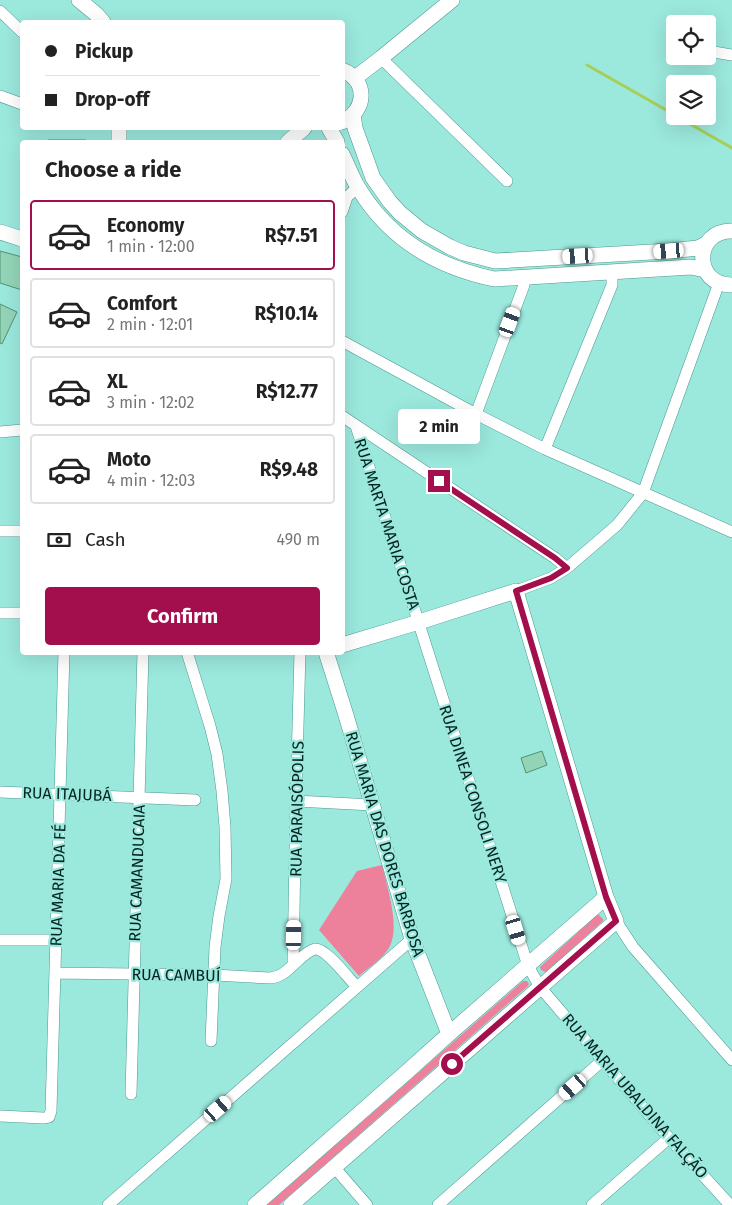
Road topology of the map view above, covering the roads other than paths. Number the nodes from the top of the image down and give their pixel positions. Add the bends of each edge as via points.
1 (79, 0) edge
2 (452, 0) edge
3 (0, 10) edge
4 (101, 20) edge
5 (20, 30) edge
6 (716, 52) edge
7 (732, 55) edge
8 (381, 58) junction
9 (349, 74) edge
10 (0, 96) edge
11 (20, 103) edge
12 (348, 118) edge
13 (302, 130) edge
14 (290, 140) edge
15 (345, 160) edge
16 (507, 180) dead end
17 (358, 187) junction
18 (345, 203) edge
19 (732, 231) edge
20 (1, 237) edge
21 (20, 239) edge
22 (706, 244) junction
23 (524, 259) junction
24 (705, 270) junction
25 (612, 272) junction
26 (524, 277) junction
27 (725, 284) edge
28 (345, 343) edge
29 (476, 414) junction
30 (345, 418) edge
31 (356, 426) junction
32 (20, 430) edge
33 (0, 432) edge
34 (546, 449) junction
35 (643, 492) junction
36 (0, 531) edge
37 (20, 532) edge
38 (732, 532) edge
39 (567, 568) junction
40 (516, 591) junction
41 (0, 613) edge
42 (20, 613) edge
43 (419, 622) junction
44 (345, 643) edge
45 (64, 655) edge
46 (143, 655) edge
47 (188, 655) edge
48 (300, 655) edge
49 (327, 655) edge
50 (0, 792) edge
51 (60, 794) junction
52 (139, 798) junction
53 (195, 800) dead end
54 (296, 801) junction
55 (372, 805) junction
56 (606, 897) junction
57 (616, 921) junction
58 (412, 939) junction
59 (0, 940) edge
60 (56, 940) junction
61 (293, 965) junction
62 (528, 966) junction
63 (55, 973) junction
64 (134, 974) junction
65 (214, 976) junction
66 (540, 986) junction
67 (357, 987) junction
68 (448, 1034) junction
69 (212, 1041) dead end
70 (603, 1060) junction
71 (732, 1060) edge
72 (131, 1094) dead end
73 (0, 1116) edge
74 (669, 1138) junction
75 (334, 1167) junction
76 (108, 1205) edge
77 (256, 1205) edge
78 (291, 1205) edge
79 (368, 1205) edge
80 (438, 1205) edge
81 (592, 1205) edge
82 (730, 1205) edge

1 - 4 street
2 - 8 street
3 - 5 street
6 - 7 street
8 - 9 street
8 - 16 street
9 - 12 street via 359,84 361,97 360,104
10 - 11 street
12 - 23 street via 355,128 373,178 410,222 436,240 464,253 496,261
13 - 14 street
15 - 17 street
17 - 18 street
17 - 26 street via 387,225 427,255 476,275 494,279
19 - 22 street via 721,232
20 - 21 street
22 - 23 street via 669,251
22 - 24 street via 702,257
23 - 26 street
24 - 25 street via 692,267
24 - 27 street via 713,280
25 - 26 street
25 - 34 street via 612,285
26 - 29 street
27 - 35 street
28 - 29 street
29 - 34 street
30 - 31 street
31 - 39 street
31 - 43 street, RUA MARTA MARIA COSTA
32 - 33 street
34 - 35 street
35 - 38 street
35 - 39 street via 617,525
36 - 37 street
39 - 40 street via 551,578
40 - 43 street
40 - 56 street
41 - 42 street
43 - 44 street
43 - 62 street, RUA DINEA CONSOLI NERY
45 - 51 street, RUA MARIA DA FÉ
46 - 52 street, RUA CAMANDUCAIA
47 - 65 street via 217,754 225,827 226,879 216,934
48 - 54 street, RUA PARAISÓPOLIS
49 - 55 street, RUA MARIA DAS DORES BARBOSA
50 - 51 street, RUA ITAJUBÁ
51 - 52 street, RUA ITAJUBÁ
51 - 60 street, RUA MARIA DA FÉ
52 - 53 street, RUA ITAJUBÁ
52 - 64 street, RUA CAMANDUCAIA
54 - 55 street
54 - 61 street, RUA PARAISÓPOLIS
55 - 58 street, RUA MARIA DAS DORES BARBOSA
56 - 57 street
56 - 62 street
57 - 66 street
57 - 71 street via 633,947
58 - 67 street
58 - 68 street, RUA MARIA DAS DORES BARBOSA
59 - 60 street
60 - 63 street, RUA MARIA DA FÉ
61 - 65 street, RUA CAMBUÍ via 275,978
61 - 67 street, RUA CAMBUÍ via 318,949 330,957
62 - 66 street, RUA DINEA CONSOLI NERY
62 - 68 street
63 - 64 street, RUA CAMBUÍ
63 - 73 street, RUA MARIA DA FÉ via 52,1111 49,1117 43,1118
64 - 65 street, RUA CAMBUÍ
64 - 72 street, RUA CAMANDUCAIA
65 - 69 street
66 - 70 street, RUA MARIA UBALDINA FALÇÃO
66 - 75 street
67 - 76 street
68 - 77 street
70 - 74 street, RUA MARIA UBALDINA FALÇÃO
70 - 80 street
74 - 81 street
74 - 82 street, RUA MARIA UBALDINA FALÇÃO
75 - 78 street
75 - 79 street

